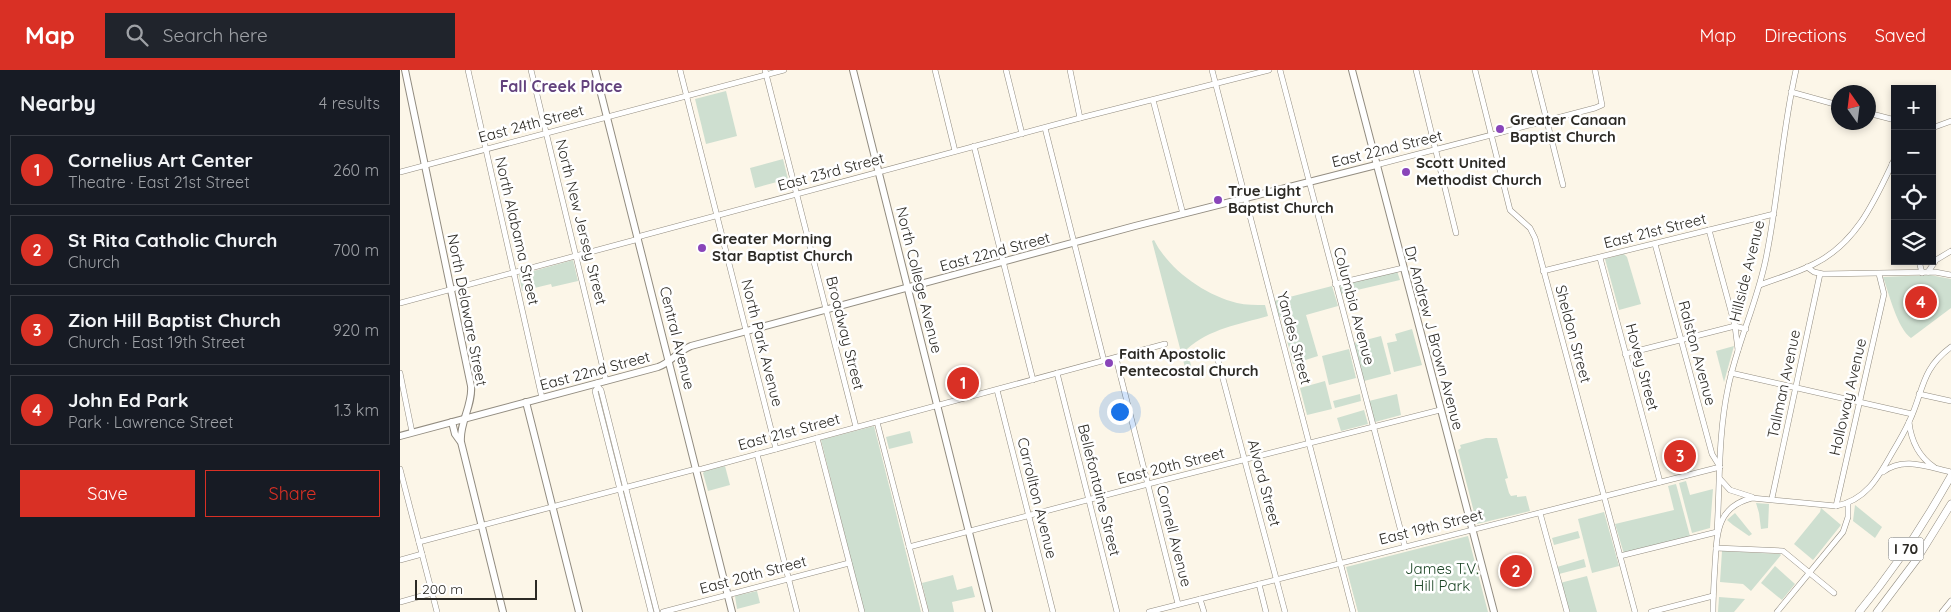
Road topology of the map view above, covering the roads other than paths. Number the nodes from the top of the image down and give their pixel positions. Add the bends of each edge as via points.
1 (405, 70) edge
2 (468, 70) edge
3 (531, 70) edge
4 (595, 70) edge
5 (680, 70) edge
6 (784, 70) edge
7 (853, 70) edge
8 (935, 70) edge
9 (1006, 70) edge
10 (1070, 70) edge
11 (1212, 70) edge
12 (1269, 70) edge
13 (1280, 70) edge
14 (1352, 70) edge
15 (1416, 70) edge
16 (1475, 70) edge
17 (1534, 70) edge
18 (1595, 70) edge
19 (1796, 70) edge
20 (766, 72) edge
21 (1215, 84) junction
22 (1791, 92) junction
23 (687, 96) junction
24 (1153, 100) junction
25 (1831, 103) edge
26 (1876, 115) edge
27 (607, 117) junction
28 (1080, 118) junction
29 (1891, 119) edge
30 (1546, 121) junction
31 (1951, 123) edge
32 (1936, 127) edge
33 (1045, 128) junction
34 (546, 132) junction
35 (1022, 134) junction
36 (1491, 135) junction
37 (974, 146) junction
38 (486, 148) junction
39 (1436, 150) junction
40 (955, 152) junction
41 (1376, 164) junction
42 (424, 165) junction
43 (1891, 166) edge
44 (400, 172) edge
45 (879, 172) junction
46 (1309, 182) junction
47 (1564, 185) dead end
48 (796, 194) junction
49 (1245, 198) junction
50 (1183, 214) junction
51 (1774, 214) junction
52 (717, 215) junction
53 (1709, 230) junction
54 (1456, 233) dead end
55 (638, 238) junction
56 (1074, 244) junction
57 (1655, 244) junction
58 (1951, 251) edge
59 (576, 256) junction
60 (1600, 258) junction
61 (1004, 262) junction
62 (1921, 265) edge
63 (1403, 268) junction
64 (1808, 268) junction
65 (1543, 271) junction
66 (514, 272) junction
67 (1925, 272) junction
68 (1820, 274) junction
69 (1879, 274) junction
70 (1951, 275) edge
71 (1335, 284) junction
72 (1760, 285) junction
73 (908, 288) junction
74 (451, 289) junction
75 (400, 303) edge
76 (826, 310) junction
77 (1735, 326) junction
78 (1746, 329) junction
79 (746, 332) junction
80 (1681, 340) junction
81 (1165, 344) dead end
82 (1951, 347) edge
83 (1738, 352) junction
84 (1625, 354) junction
85 (1116, 358) junction
86 (669, 360) junction
87 (1218, 360) dead end
88 (1104, 361) junction
89 (400, 373) edge
90 (1057, 373) junction
91 (1732, 373) junction
92 (1034, 380) junction
93 (606, 381) junction
94 (597, 385) junction
95 (1797, 388) junction
96 (997, 390) junction
97 (1919, 394) junction
98 (542, 398) junction
99 (1951, 401) edge
100 (526, 402) junction
101 (1860, 402) junction
102 (938, 405) junction
103 (1440, 410) junction
104 (1912, 414) junction
105 (465, 418) junction
106 (452, 422) junction
107 (877, 422) junction
108 (1909, 422) junction
109 (856, 427) junction
110 (1373, 427) junction
111 (412, 432) junction
112 (400, 436) edge
113 (817, 438) junction
114 (461, 442) junction
115 (1308, 444) junction
116 (776, 449) junction
117 (757, 454) junction
118 (1245, 460) junction
119 (1720, 467) junction
120 (1936, 468) junction
121 (400, 469) edge
122 (696, 469) junction
123 (1951, 472) edge
124 (1880, 474) junction
125 (1719, 476) junction
126 (1949, 479) edge
127 (1660, 482) junction
128 (1148, 484) junction
129 (623, 488) junction
130 (1604, 496) junction
131 (1758, 497) junction
132 (1772, 498) junction
133 (1089, 500) junction
134 (1848, 503) junction
135 (1951, 504) edge
136 (1836, 506) junction
137 (552, 507) junction
138 (1540, 513) junction
139 (1029, 516) junction
140 (482, 526) junction
141 (1472, 530) junction
142 (969, 532) junction
143 (1717, 532) junction
144 (419, 542) junction
145 (909, 547) junction
146 (1405, 547) junction
147 (1716, 548) junction
148 (422, 554) junction
149 (1620, 556) junction
150 (400, 560) edge
151 (849, 563) junction
152 (1341, 564) junction
153 (1809, 572) junction
154 (789, 579) junction
155 (1277, 579) junction
156 (1259, 584) junction
157 (432, 593) junction
158 (1834, 593) dead end
159 (728, 595) junction
160 (1714, 596) junction
161 (1200, 599) junction
162 (1951, 601) edge
163 (400, 602) edge
164 (1178, 604) junction
165 (437, 612) edge
166 (503, 612) edge
167 (579, 612) edge
168 (651, 612) edge
169 (657, 612) edge
170 (663, 612) edge
171 (732, 612) edge
172 (797, 612) edge
173 (862, 612) edge
174 (926, 612) edge
175 (989, 612) edge
176 (1053, 612) edge
177 (1118, 612) edge
178 (1149, 612) edge
179 (1204, 612) edge
180 (1266, 612) edge
181 (1285, 612) edge
182 (1354, 612) edge
183 (1494, 612) edge
184 (1566, 612) edge
185 (1635, 612) edge
186 (1651, 612) edge
187 (1713, 612) edge
188 (1777, 612) edge
189 (1859, 612) edge
190 (1877, 612) edge
191 (1942, 612) edge

1 - 42 main road, North Delaware Street
2 - 38 street, North Alabama Street
3 - 34 street, North New Jersey Street
4 - 27 main road, Central Avenue
5 - 23 street, North Park Avenue
6 - 20 street, East 24th Street
7 - 45 main road, North College Avenue
8 - 40 street
9 - 35 street
10 - 28 street
11 - 21 street, Yandes Street
12 - 21 street, East 23rd Street
13 - 46 street, Columbia Avenue
14 - 41 main road, Dr Andrew J Brown Avenue
15 - 39 street
16 - 36 street, Sheldon Street
17 - 30 street
18 - 30 street, East 22nd Street via 1602,105
19 - 22 street, Hillside Avenue
20 - 23 street, East 24th Street
20 - 48 street, Broadway Street
21 - 24 street, East 23rd Street
21 - 49 street, Yandes Street
22 - 25 street
22 - 51 street, Hillside Avenue
23 - 27 street, East 24th Street
23 - 52 street, North Park Avenue
24 - 28 street, East 23rd Street
24 - 50 street
26 - 29 street
27 - 34 street, East 24th Street
27 - 55 main road, Central Avenue
28 - 33 street, East 23rd Street
30 - 36 street, East 22nd Street
30 - 47 street
31 - 32 street
33 - 35 street, East 23rd Street
33 - 56 street
34 - 38 street, East 24th Street
34 - 59 street, North New Jersey Street
35 - 37 street, East 23rd Street
36 - 39 street, East 22nd Street
36 - 65 street, Sheldon Street via 1510,210 1533,232
37 - 40 street, East 23rd Street
37 - 61 street
38 - 42 street, East 24th Street
38 - 66 street, North Alabama Street
39 - 41 street, East 22nd Street
39 - 54 street
40 - 45 street, East 23rd Street
41 - 46 main road, East 22nd Street
41 - 63 main road, Dr Andrew J Brown Avenue
42 - 44 street, East 24th Street
42 - 74 main road, North Delaware Street
43 - 64 street via 1853,234 1829,256
45 - 48 street, East 23rd Street
45 - 73 main road, North College Avenue
46 - 49 main road, East 22nd Street
46 - 71 street, Columbia Avenue
48 - 52 street, East 23rd Street
48 - 76 street, Broadway Street
49 - 50 main road, East 22nd Street
49 - 115 street, Yandes Street
50 - 56 main road, East 22nd Street
51 - 53 street, East 21st Street
51 - 72 street, Hillside Avenue
52 - 55 street, East 23rd Street
52 - 79 street, North Park Avenue
53 - 57 street, East 21st Street
53 - 77 street
55 - 59 street, East 23rd Street
55 - 86 main road, Central Avenue
56 - 61 main road, East 22nd Street
56 - 88 street
57 - 60 street, East 21st Street
57 - 80 street, Ralston Avenue
58 - 67 street
59 - 66 street, East 23rd Street
59 - 93 street, North New Jersey Street
60 - 65 street, East 21st Street
60 - 84 street, Hovey Street
61 - 73 main road, East 22nd Street
61 - 92 street
62 - 67 street
63 - 71 street
63 - 103 main road, Dr Andrew J Brown Avenue
64 - 68 street
64 - 72 street
65 - 130 street, Sheldon Street
66 - 74 street, East 23rd Street
66 - 98 street, North Alabama Street
67 - 69 street
67 - 70 street
68 - 69 street
68 - 95 street, Tallman Avenue
69 - 101 street, Holloway Avenue via 1884,294
71 - 110 street, Columbia Avenue
72 - 78 street, Hillside Avenue
73 - 76 main road, East 22nd Street
73 - 102 main road, North College Avenue
74 - 75 street, East 23rd Street
74 - 105 main road, North Delaware Street via 471,386
76 - 79 main road, East 22nd Street
76 - 109 street, Broadway Street
77 - 78 street
77 - 80 street
77 - 83 street
78 - 83 street, Hillside Avenue
79 - 86 main road, East 22nd Street via 688,347
79 - 116 street, North Park Avenue
80 - 84 street
80 - 119 street, Ralston Avenue via 1712,454
81 - 85 street, East 21st Street
82 - 97 street via 1930,368
83 - 91 street, Hillside Avenue
84 - 127 street, Hovey Street
85 - 88 street, East 21st Street
85 - 128 street, Cornell Avenue
86 - 93 main road, East 22nd Street via 658,367
86 - 122 main road, Central Avenue
87 - 118 street, Alvord Street
88 - 90 street, East 21st Street
89 - 111 street
90 - 92 street, East 21st Street
90 - 133 street, Bellefontaine Street
91 - 95 street
91 - 119 street, Hillside Avenue via 1724,413
92 - 96 street, East 21st Street
93 - 94 main road, East 22nd Street
94 - 98 main road, East 22nd Street
94 - 129 street via 595,392
95 - 101 street
95 - 132 street, Tallman Avenue
96 - 102 street, East 21st Street
96 - 139 street, Carrollton Avenue
97 - 99 street
97 - 104 street
98 - 100 main road, East 22nd Street
100 - 105 main road, East 22nd Street
100 - 137 main road
101 - 104 street
101 - 136 street, Holloway Avenue
102 - 107 street, East 21st Street
102 - 142 main road, North College Avenue
103 - 110 street, East 20th Street
103 - 141 main road, Dr Andrew J Brown Avenue
104 - 108 street
105 - 106 main road, East 22nd Street
105 - 114 main road, North Delaware Street
106 - 111 main road, East 22nd Street
106 - 114 main road
107 - 109 street, East 21st Street
107 - 145 street
108 - 120 street via 1917,449
108 - 124 street
109 - 113 street, East 21st Street
110 - 115 street, East 20th Street
110 - 146 street, Columbia Avenue
111 - 112 main road, East 22nd Street
113 - 116 street, East 21st Street
113 - 151 street
114 - 140 main road, North Delaware Street
115 - 118 street, East 20th Street
115 - 152 street, Yandes Street
116 - 117 street, East 21st Street
117 - 122 street, East 21st Street
117 - 154 street
118 - 128 street, East 20th Street
118 - 155 street, Alvord Street
119 - 125 street, Hillside Avenue
119 - 127 street, East 19th Street
120 - 123 street
120 - 124 street via 1901,464
121 - 144 street
122 - 129 street, East 21st Street
122 - 159 main road, Central Avenue
124 - 134 street via 1867,491
125 - 131 street via 1732,491
125 - 143 street, Hillside Avenue
126 - 189 highway, I 70 via 1906,550
127 - 130 street, East 19th Street
128 - 133 street, East 20th Street
128 - 164 street, Cornell Avenue
129 - 137 street, East 21st Street
129 - 168 street
129 - 169 street
130 - 138 street, East 19th Street
130 - 149 street, Sheldon Street
131 - 132 street
131 - 143 street via 1731,508 1722,518
132 - 136 street
133 - 139 street, East 20th Street
133 - 177 street, Bellefontaine Street
134 - 136 street
134 - 153 street via 1845,528
135 - 190 highway, I 70 via 1917,559
137 - 140 street, East 21st Street
137 - 167 main road
138 - 141 street, East 19th Street
138 - 184 street
139 - 142 street, East 20th Street
139 - 176 street, Carrollton Avenue
140 - 144 street, East 21st Street
140 - 166 main road, North Delaware Street
141 - 146 street, East 19th Street
141 - 183 main road, Dr Andrew J Brown Avenue
142 - 145 street, East 20th Street
142 - 175 main road, North College Avenue
143 - 147 street, Hillside Avenue
143 - 149 street
144 - 148 street
145 - 174 street
146 - 152 street, East 19th Street
147 - 153 street via 1783,551
147 - 160 street, Hillside Avenue
148 - 150 street
148 - 157 street
149 - 185 street, Sheldon Street
151 - 154 street, East 20th Street
151 - 173 street
152 - 155 street, East 19th Street
152 - 182 street, Yandes Street
153 - 158 street
153 - 188 street
154 - 159 street, East 20th Street
154 - 172 street
155 - 156 street, East 19th Street
155 - 181 street, Alvord Street
156 - 161 street, East 19th Street
156 - 180 street
157 - 163 street
157 - 165 street
159 - 170 street, East 20th Street
159 - 171 main road, Central Avenue
160 - 186 street
160 - 187 street, Hillside Avenue
161 - 164 street, East 19th Street
161 - 179 street
162 - 191 street
164 - 178 street, East 19th Street

